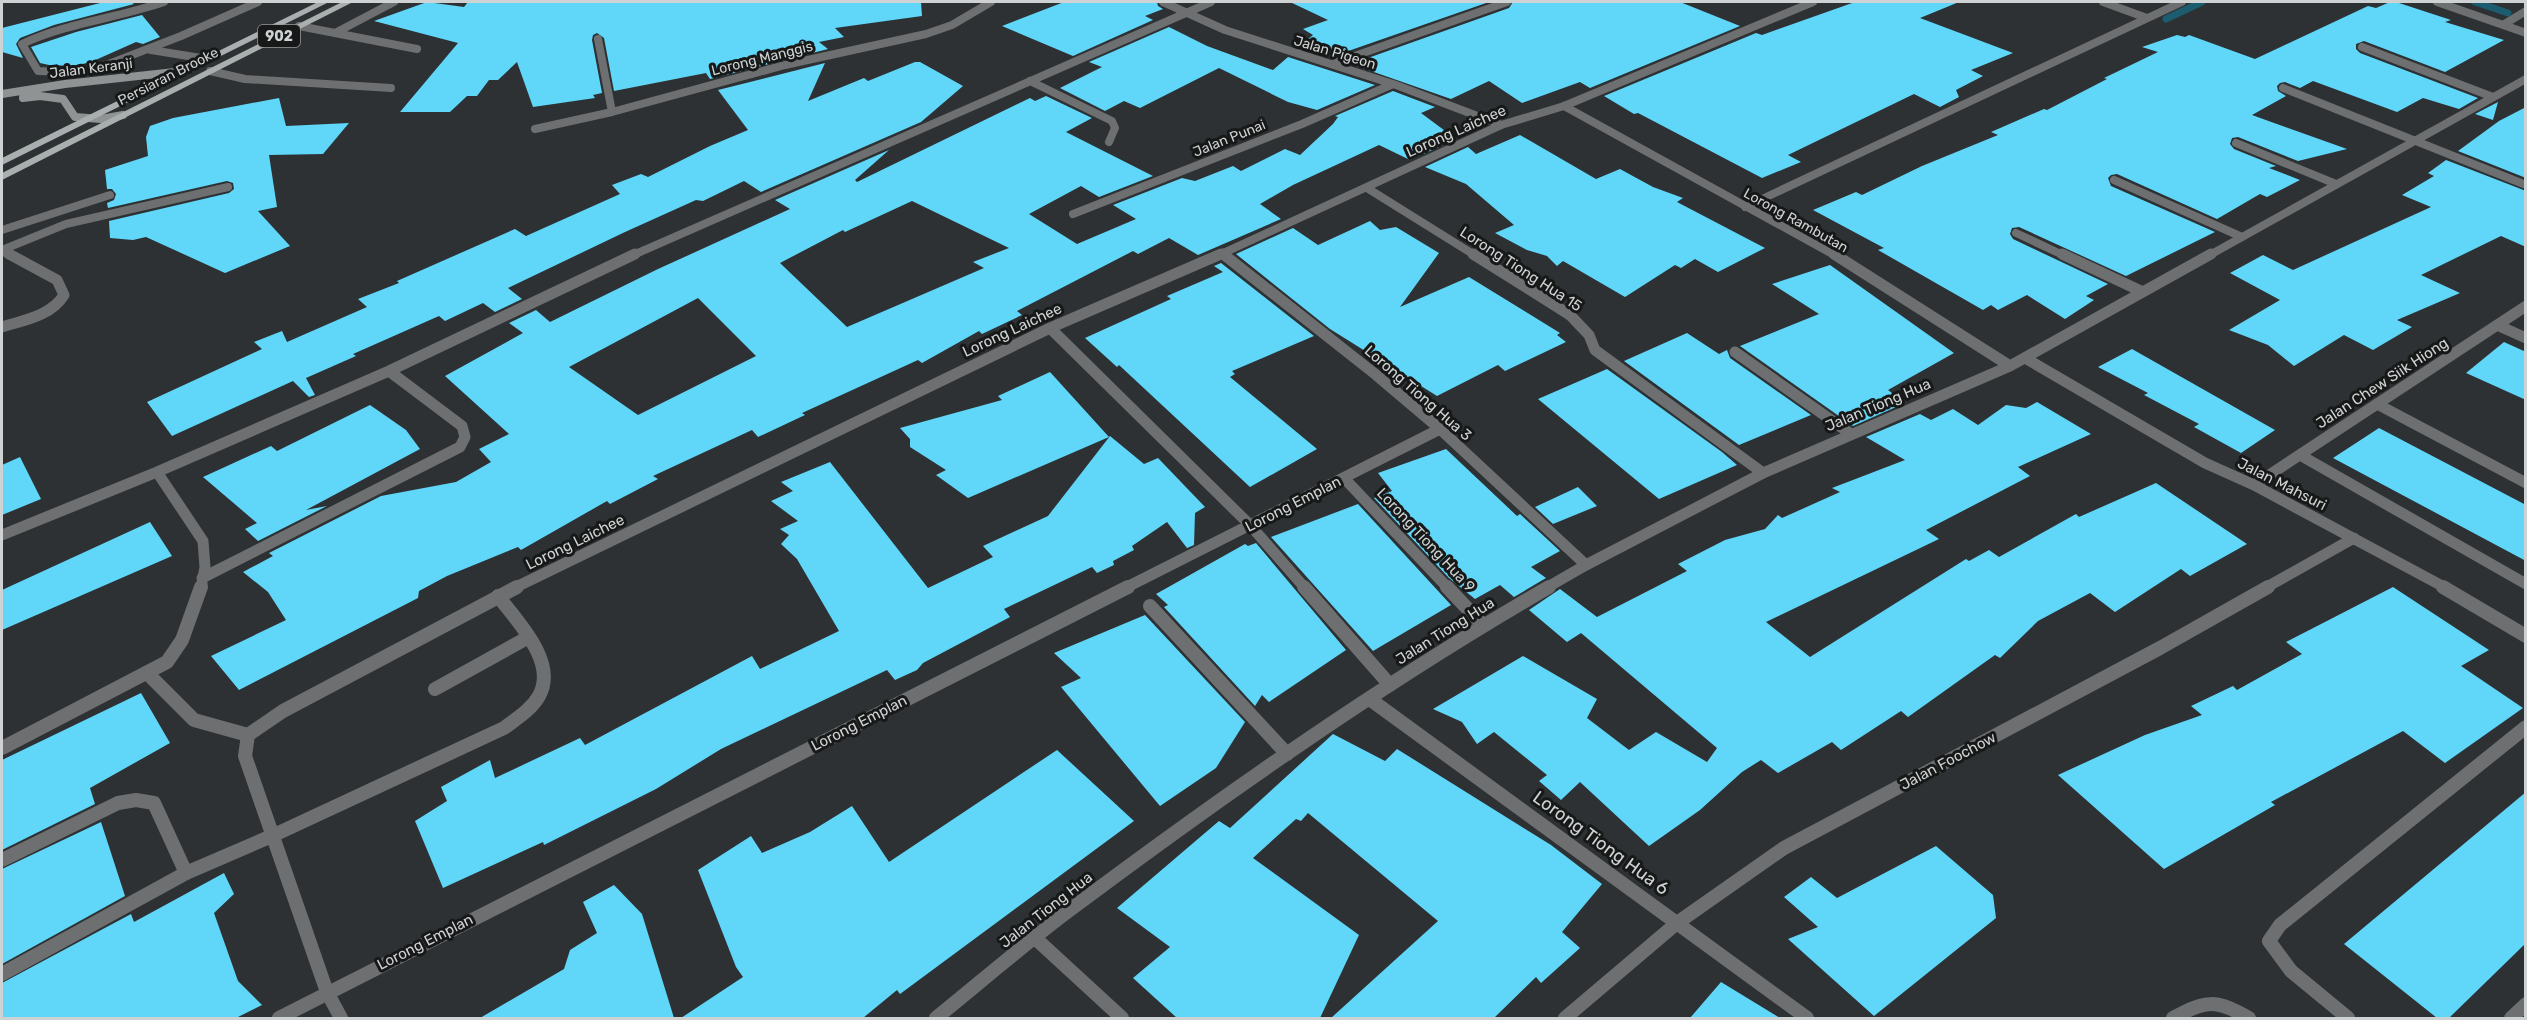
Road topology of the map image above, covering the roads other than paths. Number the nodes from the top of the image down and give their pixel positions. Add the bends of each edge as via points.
1 (164, 2) edge
2 (258, 2) edge
3 (324, 2) edge
4 (348, 2) edge
5 (394, 2) edge
6 (991, 2) edge
7 (1163, 2) edge
8 (1211, 2) edge
9 (1507, 2) edge
10 (1813, 2) edge
11 (2103, 2) edge
12 (2182, 2) edge
13 (2437, 2) edge
14 (2526, 11) edge
15 (1185, 13) junction
16 (2147, 18) junction
17 (2503, 25) junction
18 (299, 26) junction
19 (335, 33) junction
20 (2526, 33) edge
21 (598, 39) dead end
22 (2362, 47) dead end
23 (417, 49) dead end
24 (150, 50) junction
25 (207, 59) junction
26 (1332, 64) junction
27 (101, 68) junction
28 (184, 70) junction
29 (210, 71) junction
30 (2526, 79) edge
31 (87, 81) junction
32 (1030, 81) junction
33 (1393, 84) junction
34 (390, 88) dead end
35 (2283, 88) dead end
36 (2, 94) edge
37 (2493, 96) junction
38 (63, 99) junction
39 (2, 102) edge
40 (1564, 106) junction
41 (612, 112) junction
42 (123, 115) junction
43 (89, 119) junction
44 (1501, 125) junction
45 (535, 129) dead end
46 (2414, 141) junction
47 (1109, 142) dead end
48 (2236, 143) dead end
49 (2, 162) edge
50 (2, 177) edge
51 (2114, 180) dead end
52 (2336, 184) junction
53 (2526, 185) edge
54 (228, 187) dead end
55 (1367, 188) junction
56 (110, 195) dead end
57 (1745, 207) junction
58 (1073, 214) dead end
59 (2, 230) edge
60 (2016, 233) dead end
61 (2242, 237) junction
62 (2, 251) edge
63 (1222, 254) junction
64 (2143, 292) junction
65 (2526, 306) edge
66 (2497, 325) junction
67 (2, 327) edge
68 (1050, 328) junction
69 (2526, 338) edge
70 (1735, 352) dead end
71 (2025, 358) junction
72 (2010, 366) junction
73 (389, 371) junction
74 (2377, 404) junction
75 (1440, 429) junction
76 (1851, 434) junction
77 (2300, 455) junction
78 (157, 472) junction
79 (1763, 473) junction
80 (1344, 478) junction
81 (2526, 483) edge
82 (2254, 485) junction
83 (1250, 525) junction
84 (2, 535) edge
85 (2354, 538) junction
86 (1586, 564) junction
87 (202, 578) junction
88 (2526, 584) edge
89 (498, 596) junction
90 (1150, 606) dead end
91 (1483, 625) junction
92 (2526, 636) edge
93 (527, 638) junction
94 (147, 673) junction
95 (1390, 685) junction
96 (435, 689) dead end
97 (1371, 700) junction
98 (2526, 727) edge
99 (248, 735) junction
100 (2, 748) edge
101 (1287, 754) junction
102 (274, 835) junction
103 (2, 860) edge
104 (186, 873) junction
105 (1677, 923) junction
106 (1035, 938) junction
107 (2, 974) edge
108 (327, 992) junction
109 (2526, 1004) edge
110 (279, 1018) edge
111 (341, 1018) edge
112 (936, 1018) edge
113 (1122, 1018) edge
114 (1565, 1018) edge
115 (1807, 1018) edge
116 (2173, 1018) edge
117 (2249, 1018) edge
118 (2348, 1018) edge
119 (2511, 1018) edge

1 - 27 street via 39,36 22,45 38,71
2 - 24 street
3 - 25 main road, Persiaran Brooke / 902
4 - 18 main road, Persiaran Brooke / 902
5 - 19 street
6 - 41 street, Lorong Manggis via 934,32 785,65
7 - 15 street, Jalan Pigeon
8 - 15 street
9 - 26 street
10 - 40 street, Lorong Laichee
11 - 16 street
12 - 16 street
13 - 17 street
14 - 17 street
15 - 26 street, Jalan Pigeon via 1263,44
15 - 32 street
16 - 57 street
17 - 20 street
18 - 19 street
18 - 29 main road, Persiaran Brooke / 902
19 - 23 street
21 - 41 street
22 - 37 street
24 - 25 street
24 - 27 street
25 - 28 main road, Persiaran Brooke / 902
26 - 33 street, Jalan Pigeon
27 - 31 street
28 - 31 street, Jalan Keranji
28 - 43 main road, Persiaran Brooke / 902
29 - 34 street via 245,79
29 - 42 main road, Persiaran Brooke / 902
30 - 37 street, Jalan Tiong Hua
31 - 36 street, Jalan Keranji
31 - 38 street
32 - 47 street via 1112,121 1115,128
32 - 73 street via 682,232
33 - 44 street, Jalan Pigeon
33 - 58 street, Jalan Punai
35 - 46 street
37 - 46 street, Jalan Tiong Hua
38 - 39 street, Jalan Keranji via 29,97
38 - 43 street, Jalan Keranji via 75,117
40 - 44 street, Lorong Laichee
40 - 57 street, Lorong Rambutan
41 - 45 street, Lorong Manggis
42 - 43 street
42 - 50 main road, Persiaran Brooke / 902
43 - 49 main road, Persiaran Brooke / 902
44 - 55 street, Lorong Laichee
46 - 52 street, Jalan Tiong Hua
46 - 53 street
48 - 52 street
51 - 61 street
52 - 61 street, Jalan Tiong Hua
54 - 62 street via 66,224
55 - 63 street, Lorong Laichee
55 - 79 street, Lorong Tiong Hua 15 via 1570,315 1589,334 1595,350
56 - 59 street
57 - 72 street, Lorong Rambutan via 1827,250
60 - 64 street
61 - 64 street, Jalan Tiong Hua
62 - 67 street via 57,280 64,295 53,307
63 - 68 street, Lorong Laichee
63 - 75 street, Lorong Tiong Hua 3
64 - 71 street, Jalan Tiong Hua
65 - 66 street, Jalan Chew Siik Hiong
66 - 69 street
66 - 74 street, Jalan Chew Siik Hiong
68 - 83 street
68 - 89 street, Lorong Laichee
70 - 76 street
71 - 72 street, Jalan Tiong Hua
71 - 82 street, Jalan Mahsuri via 2205,463
72 - 76 street, Jalan Tiong Hua
73 - 78 street
73 - 87 street via 462,426 465,442
74 - 77 street, Jalan Chew Siik Hiong
74 - 81 street
75 - 80 street, Lorong Emplan
75 - 86 street, Lorong Tiong Hua 3
76 - 79 street, Jalan Tiong Hua
77 - 82 street, Jalan Chew Siik Hiong
77 - 88 street
78 - 84 street
78 - 87 street via 204,543 207,560
79 - 86 street, Jalan Tiong Hua
80 - 83 street, Lorong Emplan
80 - 91 street, Lorong Tiong Hua 9
82 - 85 street, Jalan Mahsuri
83 - 95 street
83 - 108 street, Lorong Emplan
85 - 92 street, Jalan Mahsuri
85 - 105 street, Jalan Foochow via 2160,648 1784,848
86 - 91 street, Jalan Tiong Hua
87 - 94 street via 178,650 167,662
89 - 93 street
89 - 99 street, Lorong Laichee via 283,711
90 - 101 street
91 - 95 street, Jalan Tiong Hua
93 - 96 street
93 - 102 street via 543,664 546,678 539,697 523,715 504,728
94 - 99 street via 194,720
94 - 100 street
95 - 97 street, Jalan Tiong Hua
97 - 101 street, Jalan Tiong Hua
97 - 105 street, Lorong Tiong Hua 6
98 - 118 street via 2280,925 2269,941 2291,971
99 - 102 street via 244,756
101 - 106 street, Jalan Tiong Hua
102 - 104 street
102 - 108 street
103 - 104 street via 118,803 136,800 154,803
104 - 107 street
105 - 114 street, Jalan Foochow
105 - 115 street, Lorong Tiong Hua 6
106 - 112 street, Jalan Tiong Hua
106 - 113 street
108 - 110 street, Lorong Emplan
108 - 111 street
109 - 119 street
116 - 117 street via 2205,1001 2227,1005

